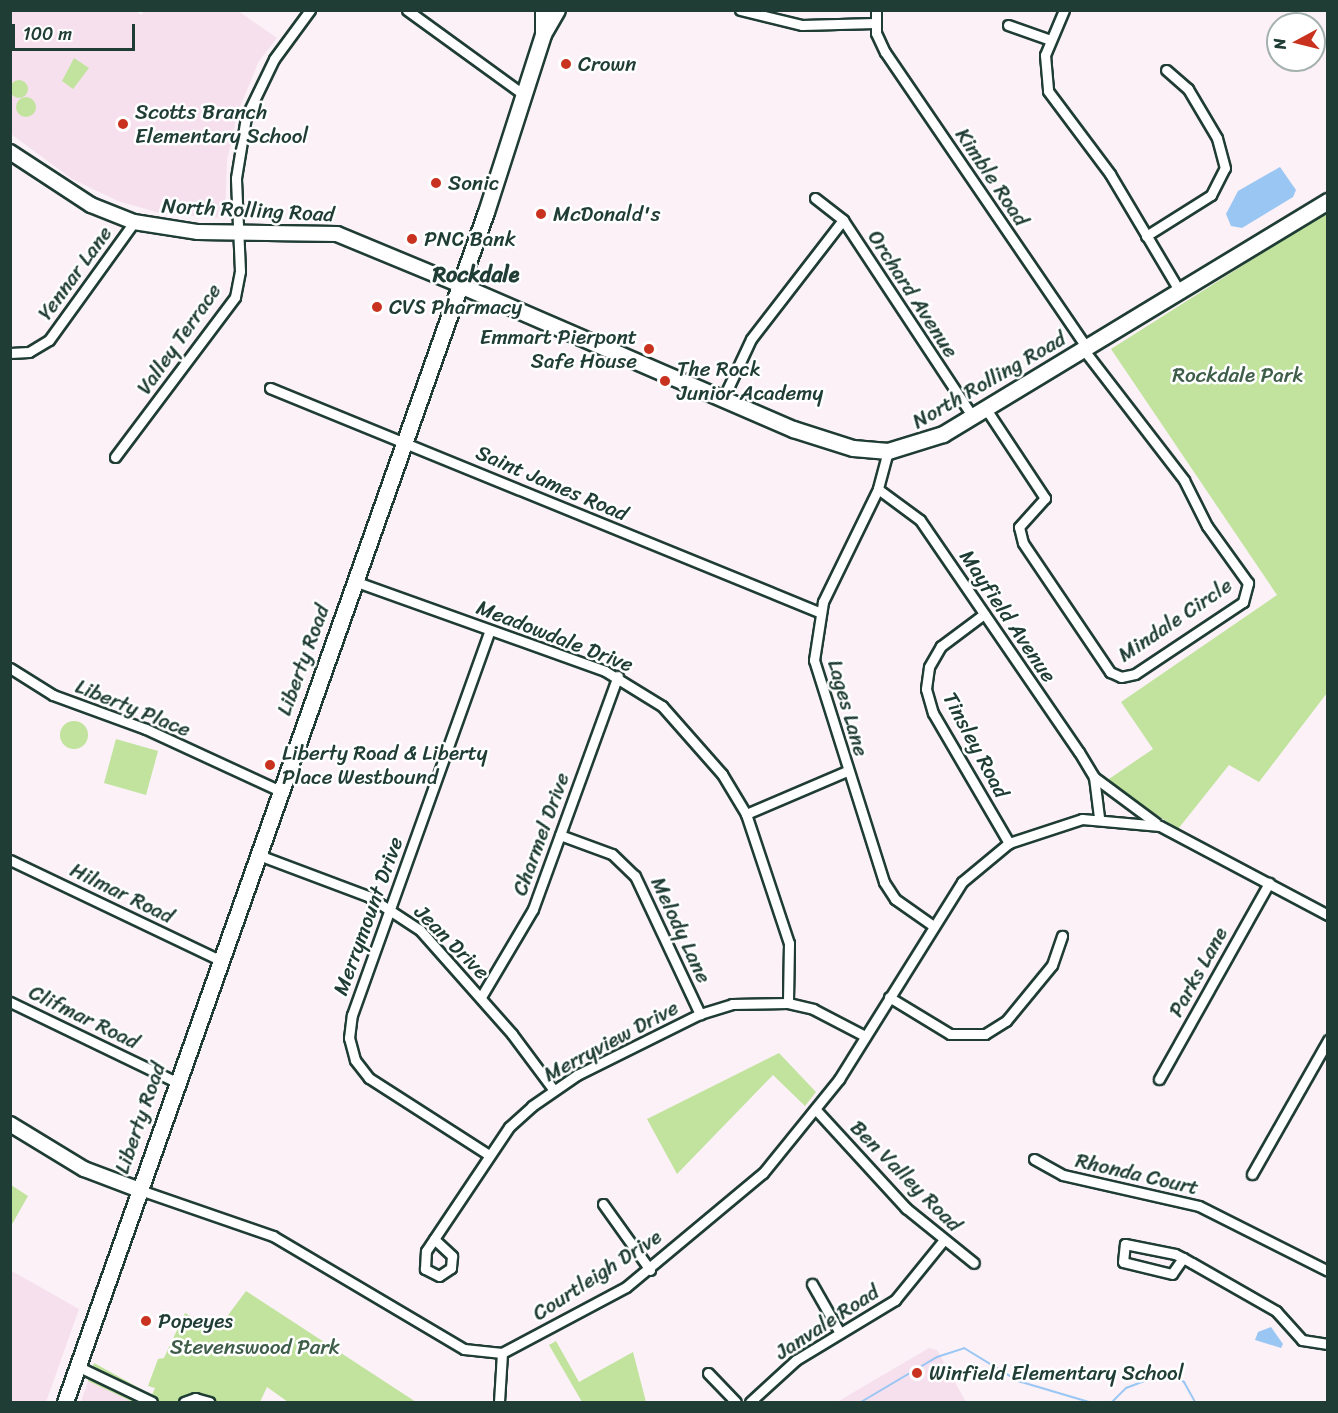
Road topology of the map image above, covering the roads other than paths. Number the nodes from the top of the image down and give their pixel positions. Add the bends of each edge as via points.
1 (310, 10) edge
2 (407, 10) edge
3 (543, 10) edge
4 (557, 10) edge
5 (740, 10) edge
6 (876, 10) edge
7 (1064, 10) edge
8 (875, 23) junction
9 (1008, 25) dead end
10 (543, 34) junction
11 (1048, 39) junction
12 (1166, 70) dead end
13 (524, 95) junction
14 (10, 152) edge
15 (815, 198) dead end
16 (1328, 201) edge
17 (843, 220) junction
18 (134, 222) junction
19 (238, 230) junction
20 (1146, 237) junction
21 (460, 285) junction
22 (1180, 292) junction
23 (1085, 349) junction
24 (10, 353) edge
25 (270, 388) dead end
26 (722, 401) junction
27 (980, 413) junction
28 (404, 440) junction
29 (888, 451) junction
30 (115, 457) dead end
31 (878, 489) junction
32 (354, 581) junction
33 (819, 612) junction
34 (984, 614) junction
35 (490, 630) junction
36 (10, 668) edge
37 (618, 676) junction
38 (847, 771) junction
39 (1094, 777) junction
40 (278, 790) junction
41 (746, 814) junction
42 (1099, 818) junction
43 (1160, 826) junction
44 (560, 835) junction
45 (1009, 843) junction
46 (255, 854) junction
47 (10, 860) edge
48 (1269, 883) junction
49 (390, 908) junction
50 (1328, 915) edge
51 (932, 925) junction
52 (1062, 936) dead end
53 (218, 959) junction
54 (481, 997) junction
55 (889, 997) junction
56 (10, 1002) edge
57 (789, 1003) junction
58 (700, 1014) junction
59 (865, 1036) junction
60 (1328, 1040) edge
61 (1159, 1079) dead end
62 (174, 1081) junction
63 (553, 1089) junction
64 (817, 1111) junction
65 (10, 1124) edge
66 (489, 1155) junction
67 (1034, 1159) dead end
68 (1252, 1174) dead end
69 (137, 1189) junction
70 (603, 1204) dead end
71 (434, 1239) dead end
72 (943, 1242) junction
73 (1183, 1258) junction
74 (974, 1263) dead end
75 (650, 1270) junction
76 (1328, 1271) edge
77 (812, 1284) dead end
78 (840, 1333) junction
79 (1328, 1344) edge
80 (502, 1353) junction
81 (77, 1366) junction
82 (708, 1373) dead end
83 (65, 1402) edge
84 (152, 1402) edge
85 (184, 1402) edge
86 (209, 1402) edge
87 (500, 1402) edge
88 (736, 1402) edge
89 (750, 1402) edge

1 - 19 street, Valley Terrace via 274,59 246,117 237,161
2 - 13 street
3 - 10 main road, Liberty Road
4 - 10 main road, Liberty Road
5 - 8 street via 801,25
6 - 8 street
7 - 11 street
8 - 23 street, Kimble Road via 885,52
9 - 11 street
10 - 13 main road, Liberty Road
11 - 20 street via 1044,67 1054,104 1110,174
12 - 20 street via 1188,88 1212,128 1225,168 1211,195
13 - 21 main road, Liberty Road
14 - 18 street, North Rolling Road via 91,205
15 - 17 street, Orchard Avenue
16 - 22 main road, North Rolling Road
17 - 26 street via 751,339
17 - 27 street, Orchard Avenue
18 - 19 street, North Rolling Road via 198,232
18 - 24 street, Yennar Lane via 49,340 29,352
19 - 21 street, North Rolling Road via 337,234
19 - 30 street, Valley Terrace via 235,297
20 - 22 street
21 - 26 main road, North Rolling Road
21 - 28 main road, Liberty Road
22 - 23 main road, North Rolling Road
23 - 27 main road, North Rolling Road
23 - 27 street, Mindale Circle via 1184,480 1207,526 1248,583 1243,602 1135,674 1121,677 1110,672 1023,543 1019,527 1045,498
25 - 28 street, Saint James Road
26 - 29 main road, North Rolling Road via 826,441
27 - 29 main road, North Rolling Road via 927,442
28 - 32 main road, Liberty Road
28 - 33 street, Saint James Road
29 - 31 street, Lages Lane
31 - 33 street, Lages Lane
31 - 34 street, Mayfield Avenue via 920,520
32 - 35 street, Meadowdale Drive
32 - 40 main road, Liberty Road
33 - 38 street, Lages Lane via 816,671
34 - 39 street, Mayfield Avenue
34 - 45 street, Tinsley Road via 941,646 929,667 926,689 933,713
35 - 37 street, Meadowdale Drive
35 - 49 street, Merrymount Drive
36 - 40 street, Liberty Place via 53,695 146,729
37 - 41 street, Meadowdale Drive via 662,706 722,774
37 - 44 street, Charmel Drive
38 - 41 street
38 - 51 street, Lages Lane via 888,891
39 - 42 street, Mayfield Avenue
39 - 43 street, Mayfield Avenue
40 - 46 main road, Liberty Road
41 - 57 street, Meadowdale Drive via 789,943
42 - 43 street, Mayfield Avenue
42 - 45 street, Courtleigh Drive via 1050,826
43 - 48 street, Mayfield Avenue
44 - 54 street, Charmel Drive via 525,925
44 - 58 street, Melody Lane via 612,854 635,876
45 - 51 street, Courtleigh Drive via 968,875
46 - 49 street, Jean Drive
46 - 53 main road, Liberty Road
47 - 53 street, Hilmar Road
48 - 50 street, Mayfield Avenue
48 - 61 street, Parks Lane
49 - 54 street, Jean Drive via 432,941
49 - 66 street, Merrymount Drive via 352,1015 349,1038 355,1060 369,1078
51 - 55 street, Courtleigh Drive
52 - 55 street via 1052,965 1006,1021 985,1034 950,1034
53 - 62 main road, Liberty Road
54 - 63 street, Jean Drive
55 - 59 street, Courtleigh Drive
56 - 62 street, Clifmar Road
57 - 58 street, Merryview Drive via 732,1004
57 - 59 street, Merryview Drive via 813,1009
58 - 63 street, Merryview Drive
59 - 64 street, Courtleigh Drive
60 - 68 street
62 - 69 main road, Liberty Road
63 - 66 street, Merryview Drive via 509,1127
64 - 72 street, Ben Valley Road
64 - 75 street, Courtleigh Drive via 763,1173
65 - 69 street via 84,1168
66 - 71 street, Merryview Drive
67 - 76 street, Rhonda Court via 1063,1175 1199,1206
69 - 80 street via 273,1236 464,1348
69 - 81 main road, Liberty Road
70 - 75 street
72 - 74 street, Ben Valley Road
72 - 78 street, Janvale Road via 895,1300
73 - 73 street via 1125,1244 1123,1262 1172,1274
73 - 79 street via 1276,1311 1302,1340
75 - 80 street, Courtleigh Drive via 591,1309
77 - 78 street
78 - 89 street, Janvale Road via 796,1360
80 - 87 street
81 - 83 main road, Liberty Road
81 - 84 street
82 - 88 street
85 - 86 street via 195,1398

